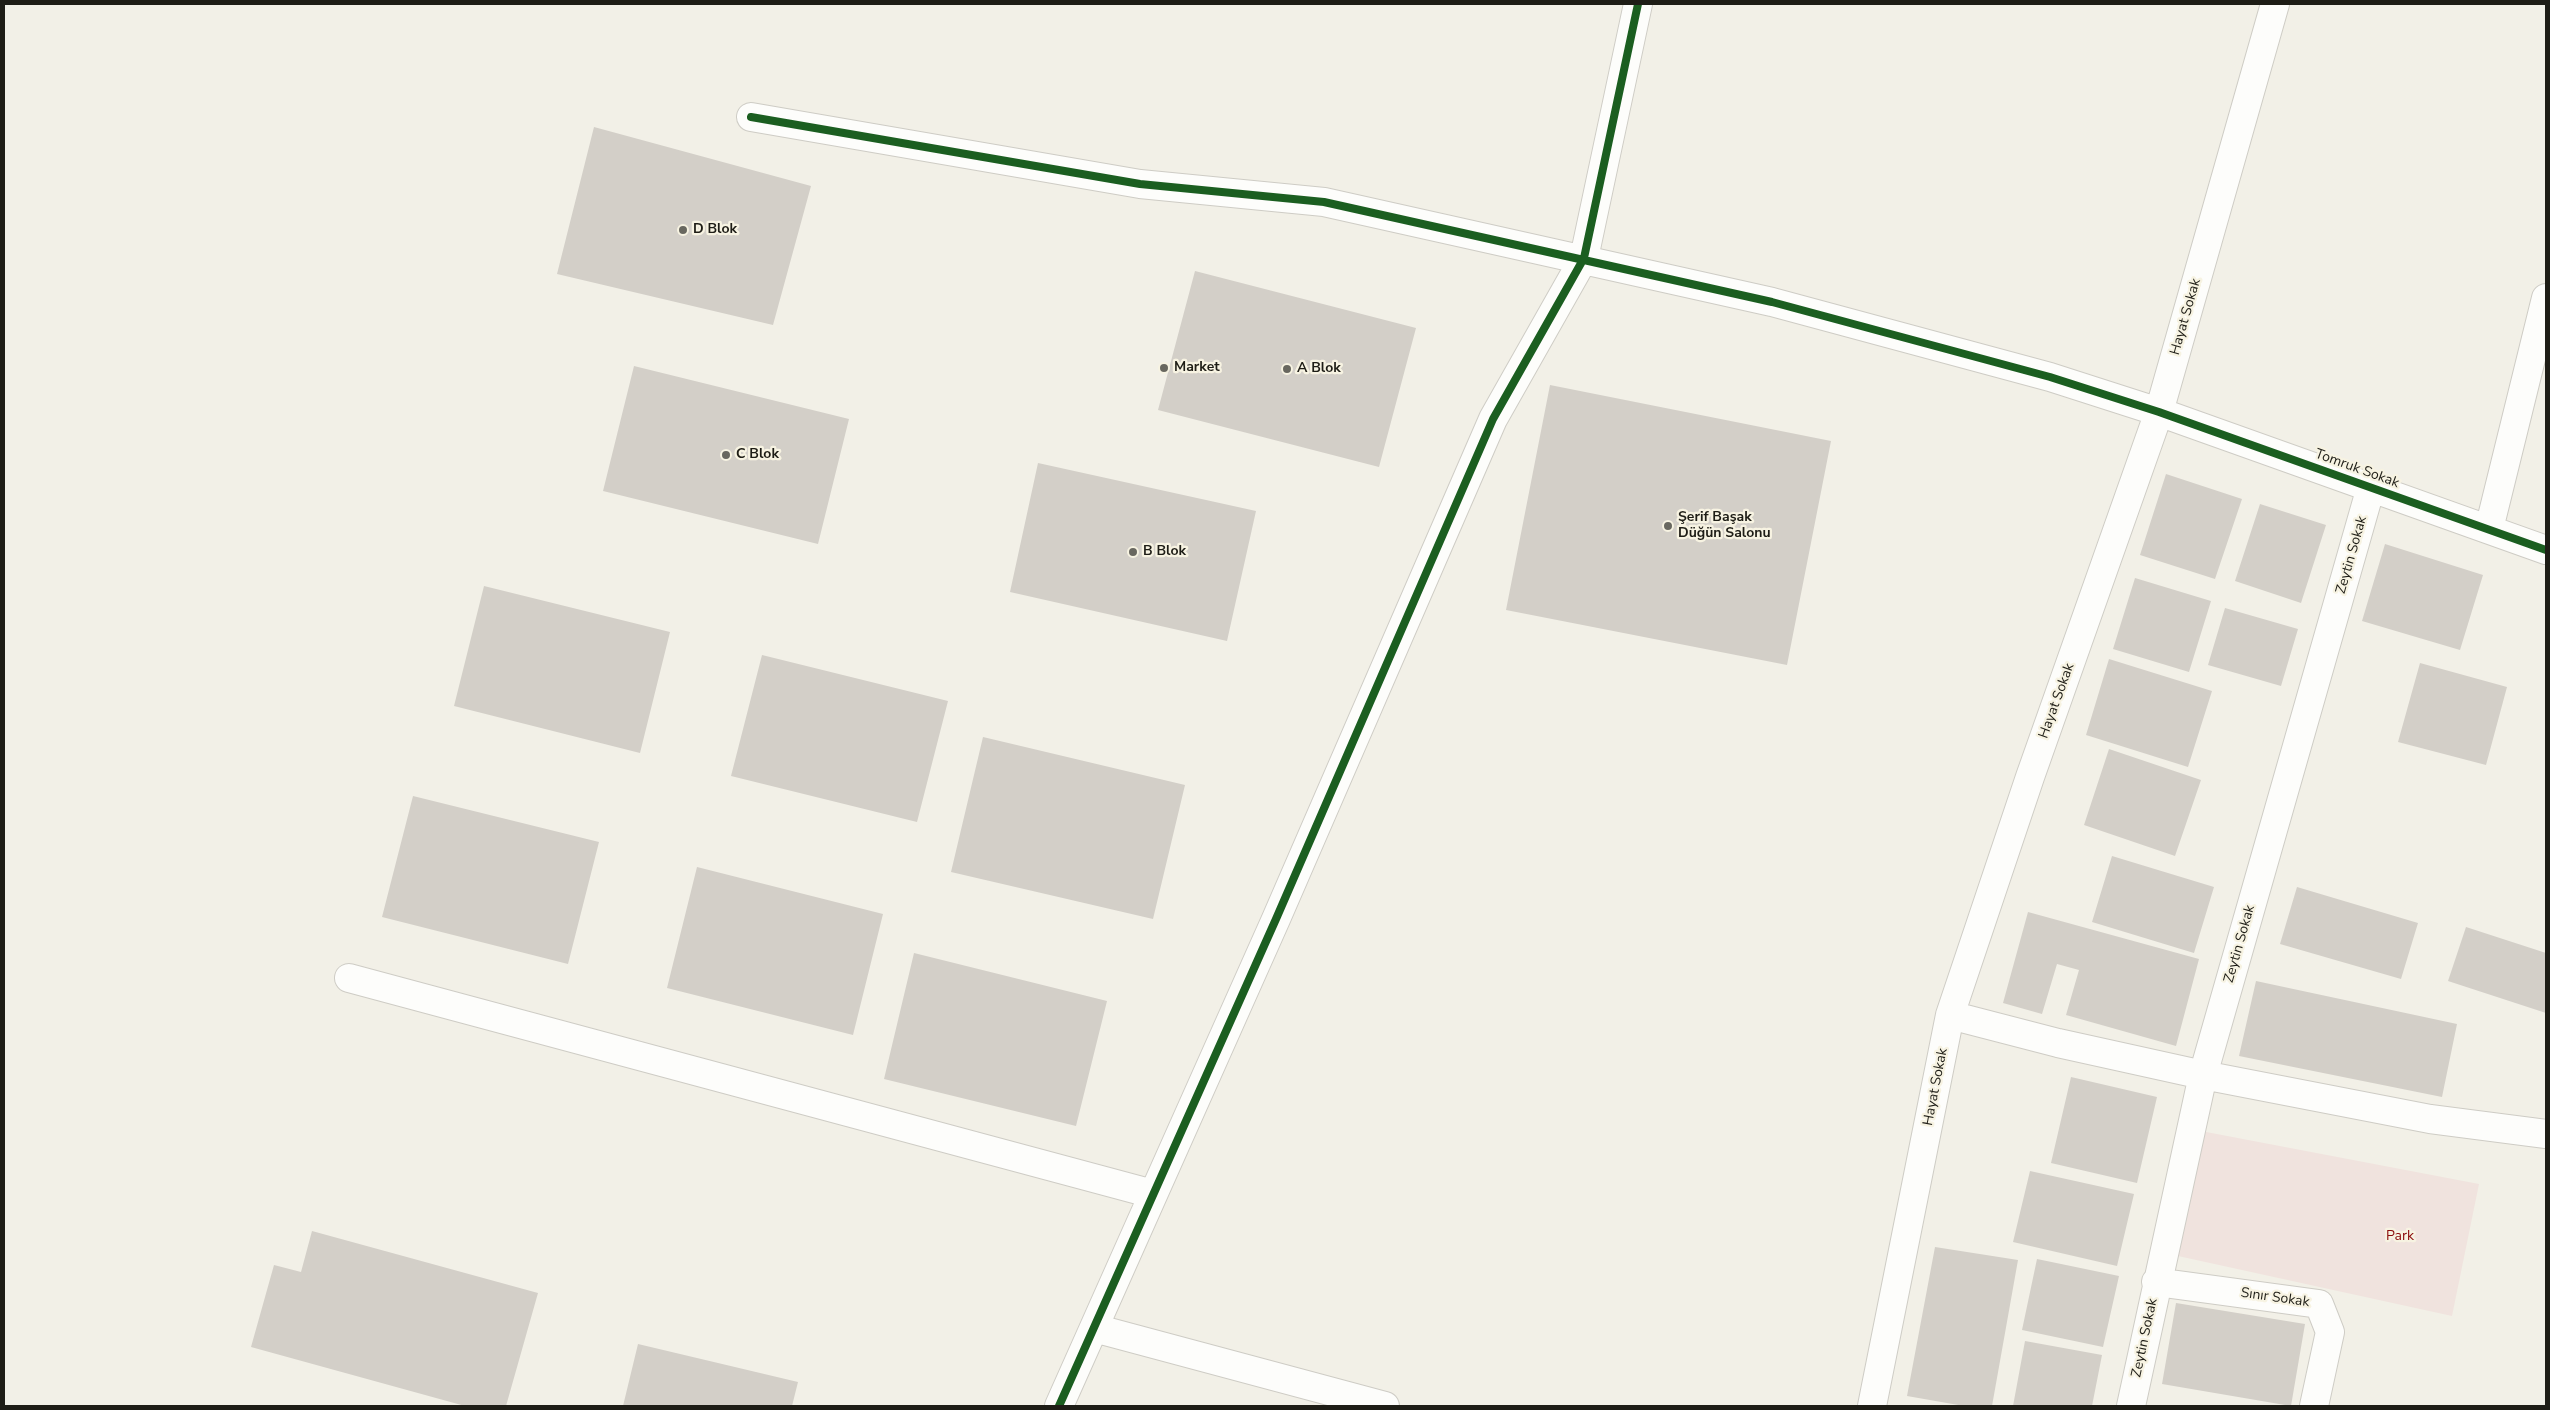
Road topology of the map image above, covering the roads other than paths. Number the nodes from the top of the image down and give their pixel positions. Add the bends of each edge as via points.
1 (1638, 4) edge
2 (2275, 4) edge
3 (752, 117) dead end
4 (1584, 258) junction
5 (2546, 298) edge
6 (2159, 412) junction
7 (2371, 488) junction
8 (2489, 529) junction
9 (2546, 550) edge
10 (349, 978) dead end
11 (1950, 1015) junction
12 (2203, 1074) junction
13 (2546, 1134) edge
14 (1153, 1194) junction
15 (2156, 1282) junction
16 (1094, 1328) junction
17 (1059, 1406) edge
18 (1385, 1406) edge
19 (1872, 1406) edge
20 (2131, 1406) edge
21 (2314, 1406) edge

1 - 4 street
2 - 6 street, Hayat Sokak
3 - 4 street, Tomruk Sokak via 1140,184 1324,202
4 - 6 street, Tomruk Sokak via 1772,302 2050,377
4 - 14 street via 1493,420
5 - 8 street
6 - 7 street, Tomruk Sokak
6 - 11 street, Hayat Sokak via 2030,776
7 - 8 street, Tomruk Sokak
7 - 12 street, Zeytin Sokak
8 - 9 street, Tomruk Sokak
10 - 14 street
11 - 12 street via 2058,1044
11 - 19 street, Hayat Sokak
12 - 13 street via 2430,1119
12 - 15 street, Zeytin Sokak
14 - 16 street
15 - 20 street, Zeytin Sokak
15 - 21 street, Sınır Sokak via 2319,1304 2330,1332
16 - 17 street
16 - 18 street

